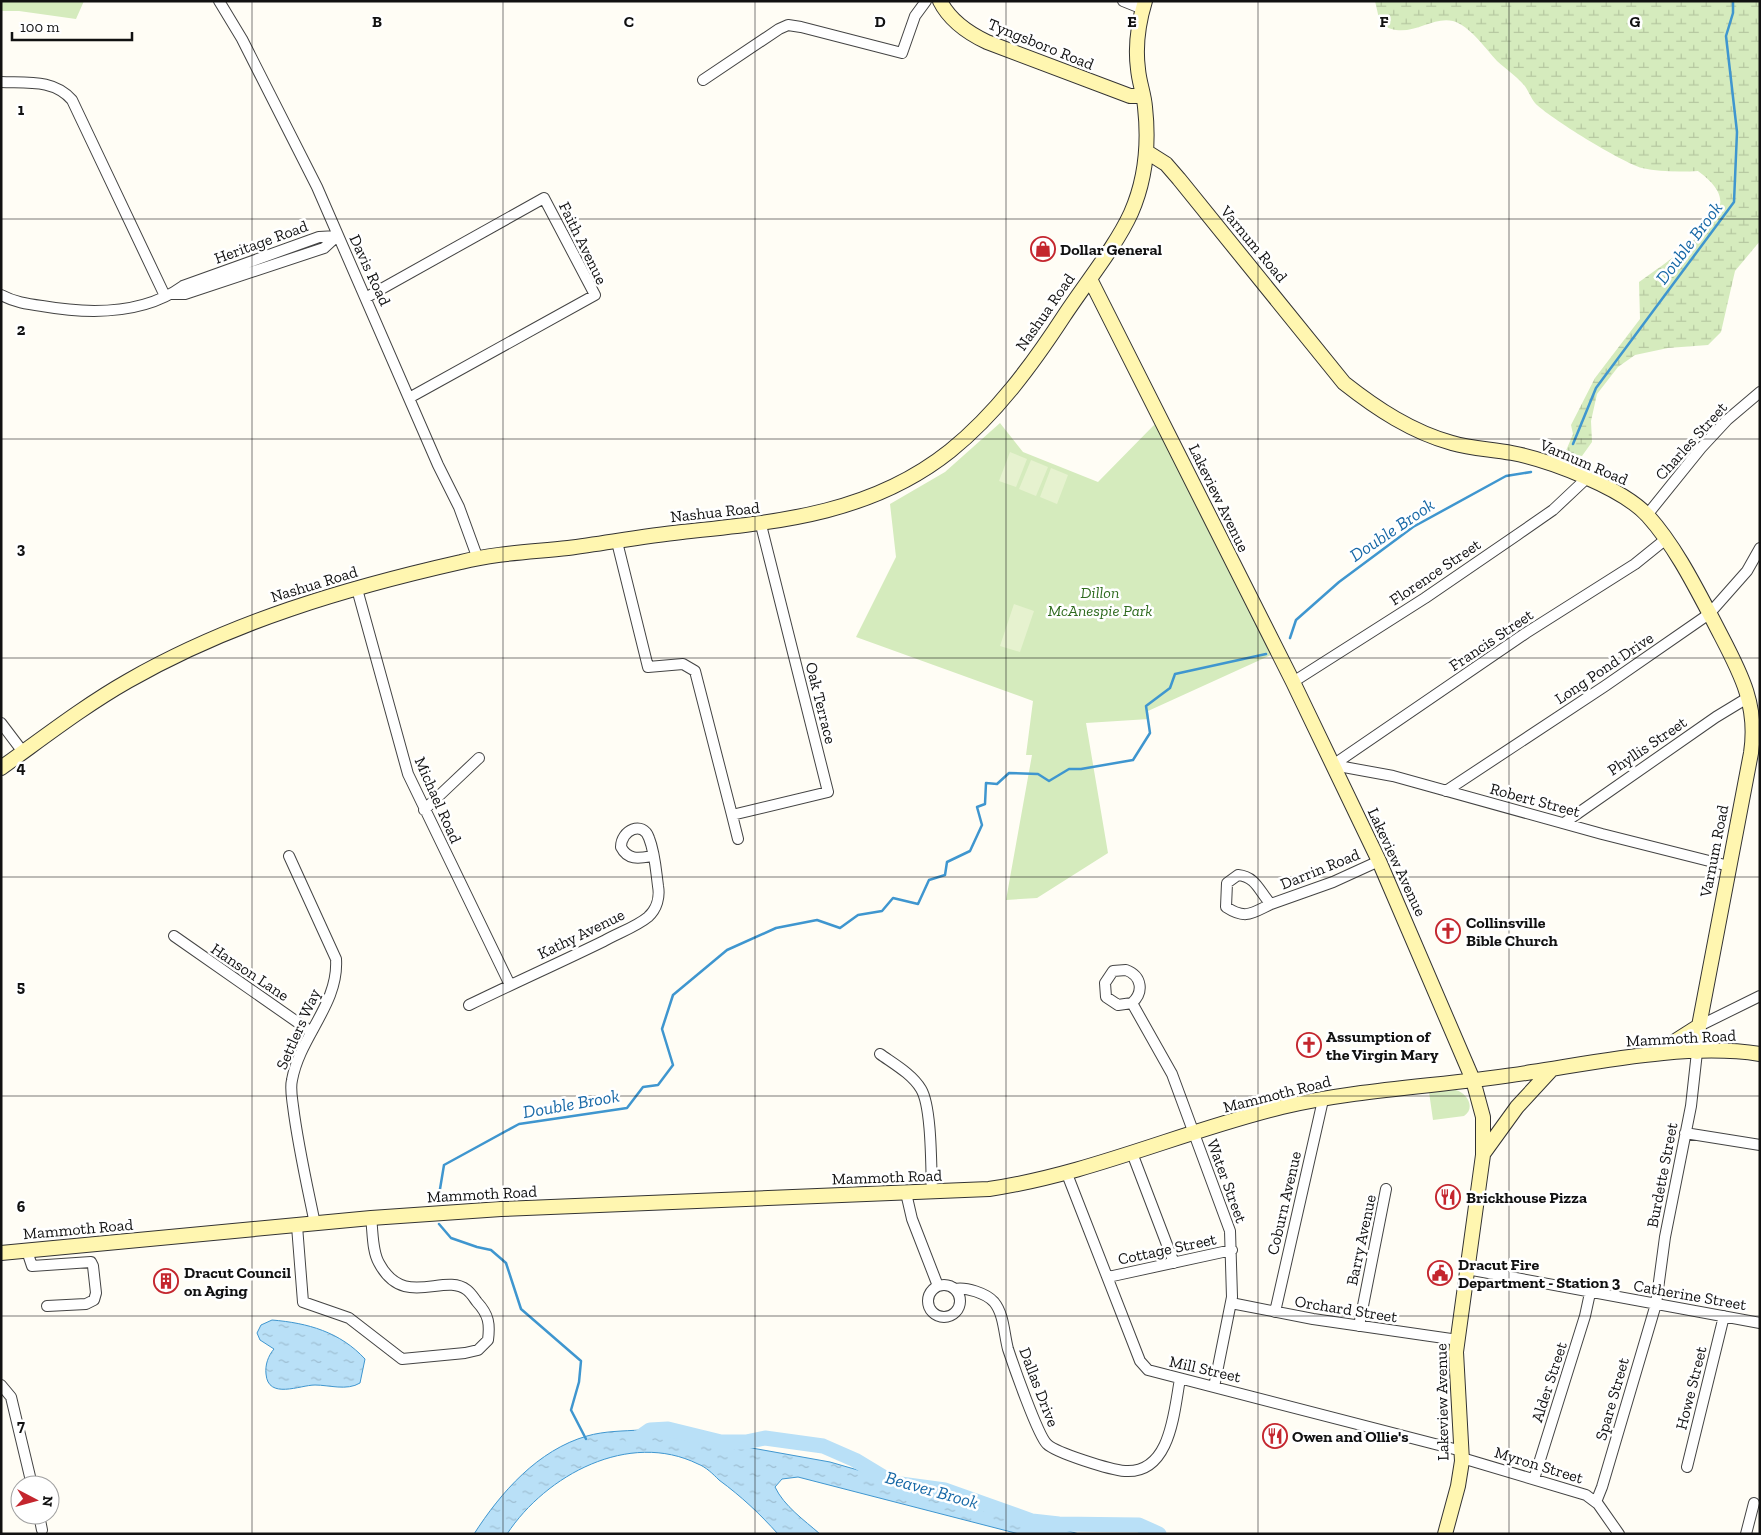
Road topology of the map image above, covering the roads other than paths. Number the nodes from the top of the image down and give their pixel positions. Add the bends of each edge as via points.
1 (219, 1) edge
2 (926, 1) edge
3 (940, 1) edge
4 (1123, 1) edge
5 (1144, 5) edge
6 (703, 80) dead end
7 (1, 82) edge
8 (1143, 96) junction
9 (1147, 152) junction
10 (337, 236) junction
11 (1090, 279) junction
12 (1, 295) edge
13 (169, 295) junction
14 (366, 297) junction
15 (1760, 392) edge
16 (409, 398) junction
17 (1587, 478) junction
18 (1647, 514) junction
19 (761, 525) junction
20 (1666, 539) junction
21 (617, 542) junction
22 (1760, 548) edge
23 (478, 559) junction
24 (357, 589) junction
25 (1710, 614) junction
26 (1293, 682) junction
27 (1749, 697) junction
28 (1, 723) edge
29 (1757, 724) edge
30 (23, 752) junction
31 (479, 758) dead end
32 (1332, 765) junction
33 (1, 768) edge
34 (1446, 791) junction
35 (424, 810) junction
36 (732, 815) junction
37 (1564, 823) junction
38 (738, 839) dead end
39 (289, 856) dead end
40 (653, 856) dead end
41 (1379, 860) junction
42 (1729, 866) junction
43 (1271, 904) junction
44 (174, 936) dead end
45 (510, 985) junction
46 (1760, 996) edge
47 (1132, 1003) dead end
48 (469, 1005) dead end
49 (1699, 1026) junction
50 (310, 1031) junction
51 (1697, 1052) junction
52 (880, 1054) dead end
53 (1760, 1054) edge
54 (1654, 1055) junction
55 (1552, 1069) junction
56 (1473, 1080) junction
57 (1322, 1100) junction
58 (1685, 1133) junction
59 (1193, 1134) junction
60 (1760, 1144) edge
61 (1132, 1153) junction
62 (1483, 1155) junction
63 (1067, 1174) junction
64 (1386, 1189) dead end
65 (932, 1192) junction
66 (906, 1193) junction
67 (371, 1218) junction
68 (315, 1224) junction
69 (297, 1226) junction
70 (1232, 1250) junction
71 (27, 1251) junction
72 (1, 1253) edge
73 (1174, 1263) junction
74 (1467, 1269) junction
75 (1108, 1277) junction
76 (938, 1286) junction
77 (955, 1289) junction
78 (1590, 1293) junction
79 (1231, 1303) junction
80 (1656, 1304) junction
81 (46, 1306) dead end
82 (1275, 1312) junction
83 (1724, 1316) junction
84 (1760, 1323) edge
85 (1359, 1326) junction
86 (1458, 1340) junction
87 (1180, 1379) junction
88 (1, 1386) edge
89 (1214, 1387) junction
90 (1462, 1454) junction
91 (1687, 1467) dead end
92 (30, 1475) edge
93 (1534, 1479) junction
94 (1596, 1502) junction
95 (1754, 1503) dead end
96 (41, 1525) edge
97 (42, 1530) dead end
98 (1445, 1534) edge
99 (1620, 1534) edge
100 (1746, 1534) edge

1 - 10 street, Davis Road via 266,84
2 - 6 street via 915,16 902,52 801,26 788,26 770,34
3 - 8 main road, Tyngsboro Road via 954,21 987,42 1130,96
4 - 5 street
5 - 8 main road, Nashua Road via 1136,46
7 - 13 street via 48,84 72,100
8 - 9 main road, Nashua Road
9 - 11 main road, Nashua Road via 1144,175 1131,213
9 - 17 main road, Varnum Road via 1166,164 1344,383 1365,399 1413,429 1452,443 1544,461
10 - 13 street, Heritage Road via 324,248 184,294
10 - 14 street, Davis Road
11 - 19 main road, Nashua Road via 999,404 949,452 883,490 847,505
11 - 26 main road, Lakeview Avenue
12 - 13 street, Heritage Road via 22,303 84,311 131,306
14 - 16 street, Davis Road
14 - 16 street, Faith Avenue via 544,198 595,295
15 - 18 street, Charles Street via 1714,434
16 - 23 street, Davis Road via 459,507
17 - 18 main road, Varnum Road via 1624,497
17 - 26 street, Florence Street via 1553,510 1416,604
18 - 20 main road, Varnum Road
19 - 21 main road, Nashua Road
19 - 36 street, Oak Terrace via 828,792
20 - 25 main road, Varnum Road
20 - 32 street, Francis Street via 1635,564 1526,633
21 - 23 main road, Nashua Road
21 - 36 street via 648,667 679,664 695,671
22 - 25 street, Long Pond Drive via 1748,570
23 - 24 main road, Nashua Road
24 - 30 main road, Nashua Road via 280,611 175,658 98,699
24 - 35 street, Michael Road via 405,766
25 - 27 main road, Varnum Road
25 - 34 street, Long Pond Drive
26 - 32 main road, Lakeview Avenue
27 - 29 main road, Varnum Road
27 - 37 street, Phyllis Street
28 - 30 street
29 - 42 main road, Varnum Road
30 - 33 main road, Nashua Road
31 - 35 street
32 - 34 street, Robert Street via 1393,776
32 - 41 main road, Lakeview Avenue
34 - 37 street, Robert Street
35 - 45 street, Michael Road
36 - 38 street
37 - 42 street, Robert Street
39 - 50 street, Settlers Way via 336,959 337,976 328,1002
40 - 45 street, Kathy Avenue via 659,896 649,916
41 - 43 street, Darrin Road via 1333,882
41 - 56 main road, Lakeview Avenue
42 - 49 main road, Varnum Road
43 - 43 street, Darrin Road via 1247,915 1238,914 1226,907 1226,883 1238,875 1248,876
44 - 50 street, Hanson Lane
45 - 48 street, Kathy Avenue
46 - 49 street
47 - 59 street, Water Street via 1170,1070
49 - 51 main road, Varnum Road
49 - 54 main road
50 - 68 street, Settlers Way via 291,1081 296,1128
51 - 53 main road, Mammoth Road
51 - 54 main road, Mammoth Road
51 - 58 street, Burdette Street
52 - 65 street via 914,1080 924,1094
54 - 55 main road, Mammoth Road
55 - 56 main road, Mammoth Road
55 - 62 main road via 1517,1106
56 - 57 main road, Mammoth Road via 1367,1091
56 - 62 main road, Lakeview Avenue via 1483,1116
57 - 59 main road, Mammoth Road via 1283,1107
57 - 82 street, Coburn Avenue
58 - 60 street
58 - 80 street, Burdette Street
59 - 61 main road, Mammoth Road
59 - 70 street, Water Street via 1229,1224
61 - 63 main road, Mammoth Road
61 - 73 street
62 - 74 main road, Lakeview Avenue
63 - 65 main road, Mammoth Road via 1027,1184
63 - 75 street, Mill Street
64 - 85 street, Barry Avenue
65 - 66 main road, Mammoth Road
66 - 67 main road, Mammoth Road
66 - 76 street
67 - 68 main road, Mammoth Road
67 - 69 street via 378,1262 394,1281 410,1289 459,1286 480,1305 490,1319 490,1329 488,1340 478,1350 402,1358 348,1318 303,1302
68 - 69 main road, Mammoth Road
69 - 71 main road, Mammoth Road
70 - 73 street, Cottage Street
70 - 79 street, Water Street
71 - 72 main road, Mammoth Road
71 - 81 street via 32,1266 91,1262 93,1266 94,1300 86,1304
73 - 75 street, Cottage Street
74 - 78 street, Catherine Street
74 - 86 main road, Lakeview Avenue
75 - 87 street, Mill Street via 1140,1361 1148,1370
76 - 77 street, Dallas Drive via 947,1285
76 - 77 street via 930,1292 928,1304 934,1314 942,1317 953,1315 959,1308 960,1296
77 - 87 street, Dallas Drive via 984,1295 995,1304 1040,1433 1048,1445 1066,1453 1120,1471 1138,1470 1151,1462 1168,1438
78 - 80 street, Catherine Street
78 - 93 street, Alder Street
79 - 82 street, Orchard Street
79 - 89 street, Water Street
80 - 83 street, Catherine Street
80 - 94 street, Spare Street
82 - 85 street, Orchard Street
83 - 84 street, Catherine Street
83 - 91 street, Howe Street
85 - 86 street, Orchard Street
86 - 90 main road, Lakeview Avenue
87 - 89 street, Mill Street
88 - 92 street via 11,1397
89 - 90 street, Mill Street
90 - 93 street, Myron Street
90 - 98 main road, Lakeview Avenue via 1458,1486
93 - 94 street, Myron Street via 1582,1493
94 - 99 street, Myron Street
95 - 100 street
96 - 97 street

